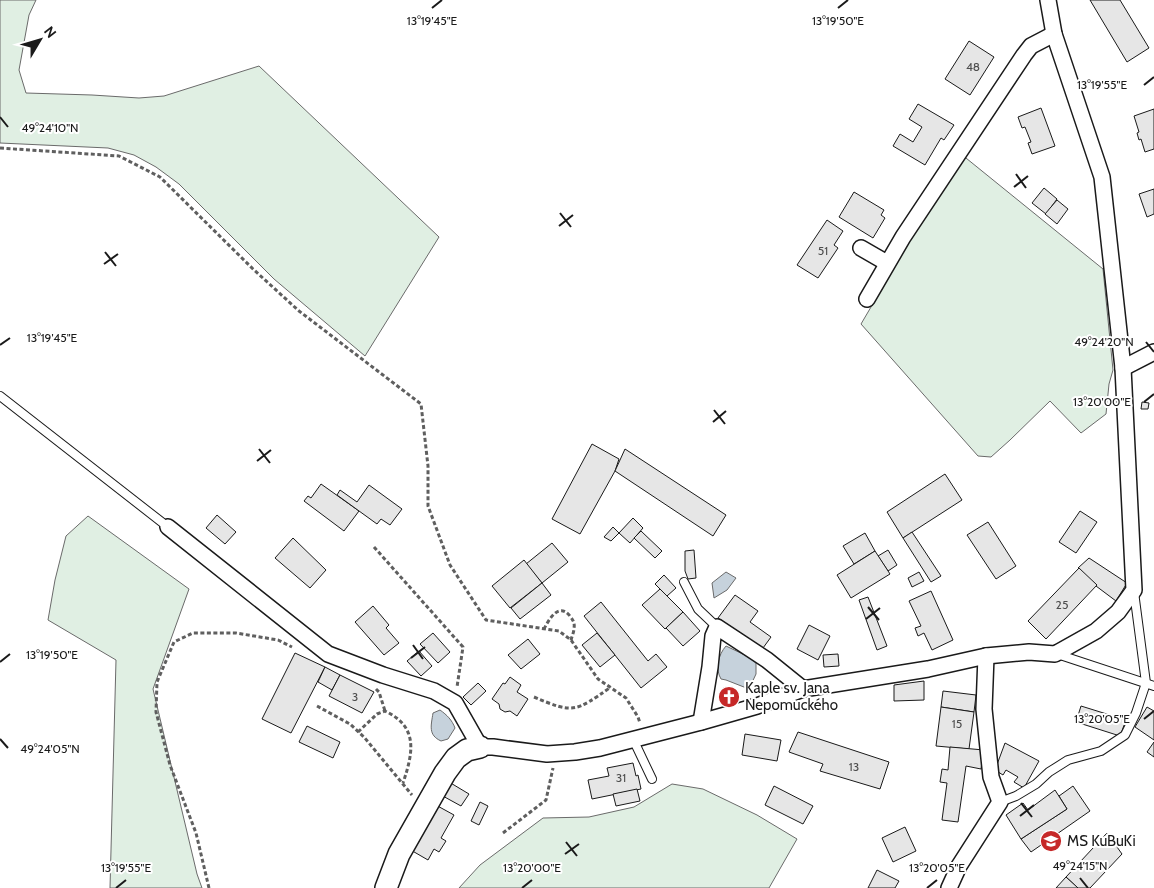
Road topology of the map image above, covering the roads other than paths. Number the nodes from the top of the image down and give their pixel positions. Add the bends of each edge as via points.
1 (1048, 0) edge
2 (1054, 34) junction
3 (861, 248) dead end
4 (887, 263) junction
5 (867, 298) dead end
6 (1154, 352) edge
7 (1123, 368) junction
8 (0, 396) edge
9 (168, 527) joint
10 (684, 582) dead end
11 (1134, 590) junction
12 (717, 627) junction
13 (1055, 654) junction
14 (986, 656) junction
15 (1150, 684) edge
16 (803, 689) junction
17 (701, 722) junction
18 (639, 737) junction
19 (480, 746) junction
20 (652, 780) dead end
21 (1000, 802) junction
22 (386, 888) edge
23 (948, 888) edge

1 - 2 street
2 - 4 street via 1031,46 1024,55
2 - 7 street via 1102,177
3 - 4 street
4 - 5 street
6 - 7 street
7 - 11 street
8 - 9 lane
9 - 19 street via 328,654 383,676 434,691 455,703
10 - 12 lane via 698,609
11 - 13 street via 1118,612 1096,631
11 - 15 lane
12 - 16 street
12 - 17 street
13 - 14 street via 1029,652
13 - 15 lane
14 - 16 street via 928,670
14 - 21 street via 984,709 991,776
15 - 21 lane via 1125,735 1100,751 1068,760 1036,784
16 - 17 street
17 - 18 street
18 - 19 street via 575,752 547,754
18 - 20 lane
19 - 22 street via 456,758 445,773 399,854
21 - 23 street

